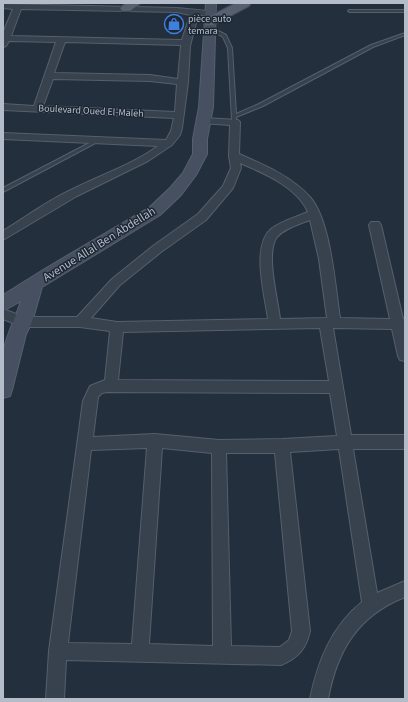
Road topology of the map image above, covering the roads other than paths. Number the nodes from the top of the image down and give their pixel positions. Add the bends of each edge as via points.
1 (245, 3) edge
2 (3, 6) edge
3 (18, 6) junction
4 (131, 6) edge
5 (350, 11) dead end
6 (405, 11) edge
7 (195, 13) junction
8 (209, 16) edge
9 (7, 28) edge
10 (405, 34) edge
11 (4, 41) edge
12 (61, 41) junction
13 (187, 43) junction
14 (48, 76) junction
15 (183, 82) junction
16 (3, 107) edge
17 (38, 108) junction
18 (179, 115) junction
19 (234, 119) junction
20 (204, 121) junction
21 (4, 138) edge
22 (99, 140) junction
23 (168, 143) junction
24 (234, 156) junction
25 (3, 190) edge
26 (314, 214) junction
27 (376, 225) dead end
28 (3, 236) edge
29 (35, 284) junction
30 (3, 304) edge
31 (3, 314) edge
32 (23, 322) junction
33 (80, 322) junction
34 (330, 323) junction
35 (275, 324) junction
36 (401, 324) edge
37 (117, 327) junction
38 (405, 356) edge
39 (112, 386) junction
40 (336, 387) junction
41 (3, 390) edge
42 (154, 441) junction
43 (345, 442) junction
44 (405, 442) edge
45 (85, 444) junction
46 (282, 446) junction
47 (219, 447) junction
48 (405, 589) edge
49 (372, 605) junction
50 (58, 652) junction
51 (140, 653) junction
52 (222, 655) junction
53 (55, 699) edge
54 (319, 699) edge

1 - 8 main road
2 - 3 street
3 - 4 street
3 - 9 street
4 - 7 street
5 - 6 lane
7 - 8 street
7 - 13 street
8 - 19 lane via 225,36 230,48
8 - 20 street, Avenue Allal Ben Abdellah
9 - 11 street
10 - 19 lane via 372,46
11 - 12 street
12 - 13 street
12 - 14 street
13 - 15 street
14 - 15 street via 150,78
14 - 17 street
15 - 18 street
16 - 17 street, Boulevard Oued El-Maleh
17 - 18 street, Boulevard Oued El-Maleh
18 - 23 street via 175,134
19 - 20 street
19 - 24 street
20 - 29 street, Avenue Allal Ben Abdellah via 200,154 176,191 154,211
21 - 22 street
22 - 23 street
22 - 25 lane
23 - 28 street via 73,194
24 - 26 street via 263,170 297,192 308,202
24 - 33 street via 236,168 222,196 202,217 116,282
26 - 34 street via 322,243
26 - 35 street via 283,227 274,233 267,245 266,260
27 - 36 street
29 - 30 street, Avenue Allal Ben Abdellah
29 - 32 street, Avenue Allal Ben Abdellah
31 - 32 street
32 - 33 street
32 - 41 street, Avenue Allal Ben Abdellah via 17,334
33 - 37 street
34 - 35 street
34 - 36 street
34 - 40 street
35 - 37 street
36 - 38 street
37 - 39 street
39 - 40 street
39 - 45 street via 99,387 91,395
40 - 43 street
42 - 45 street
42 - 47 street
42 - 51 street
43 - 44 street
43 - 46 street
43 - 49 street
45 - 50 street
46 - 47 street
46 - 52 street via 300,641 295,649 281,656
47 - 52 street
48 - 49 street
49 - 54 street via 355,618 332,652 322,679
50 - 51 street
50 - 53 street
51 - 52 street

